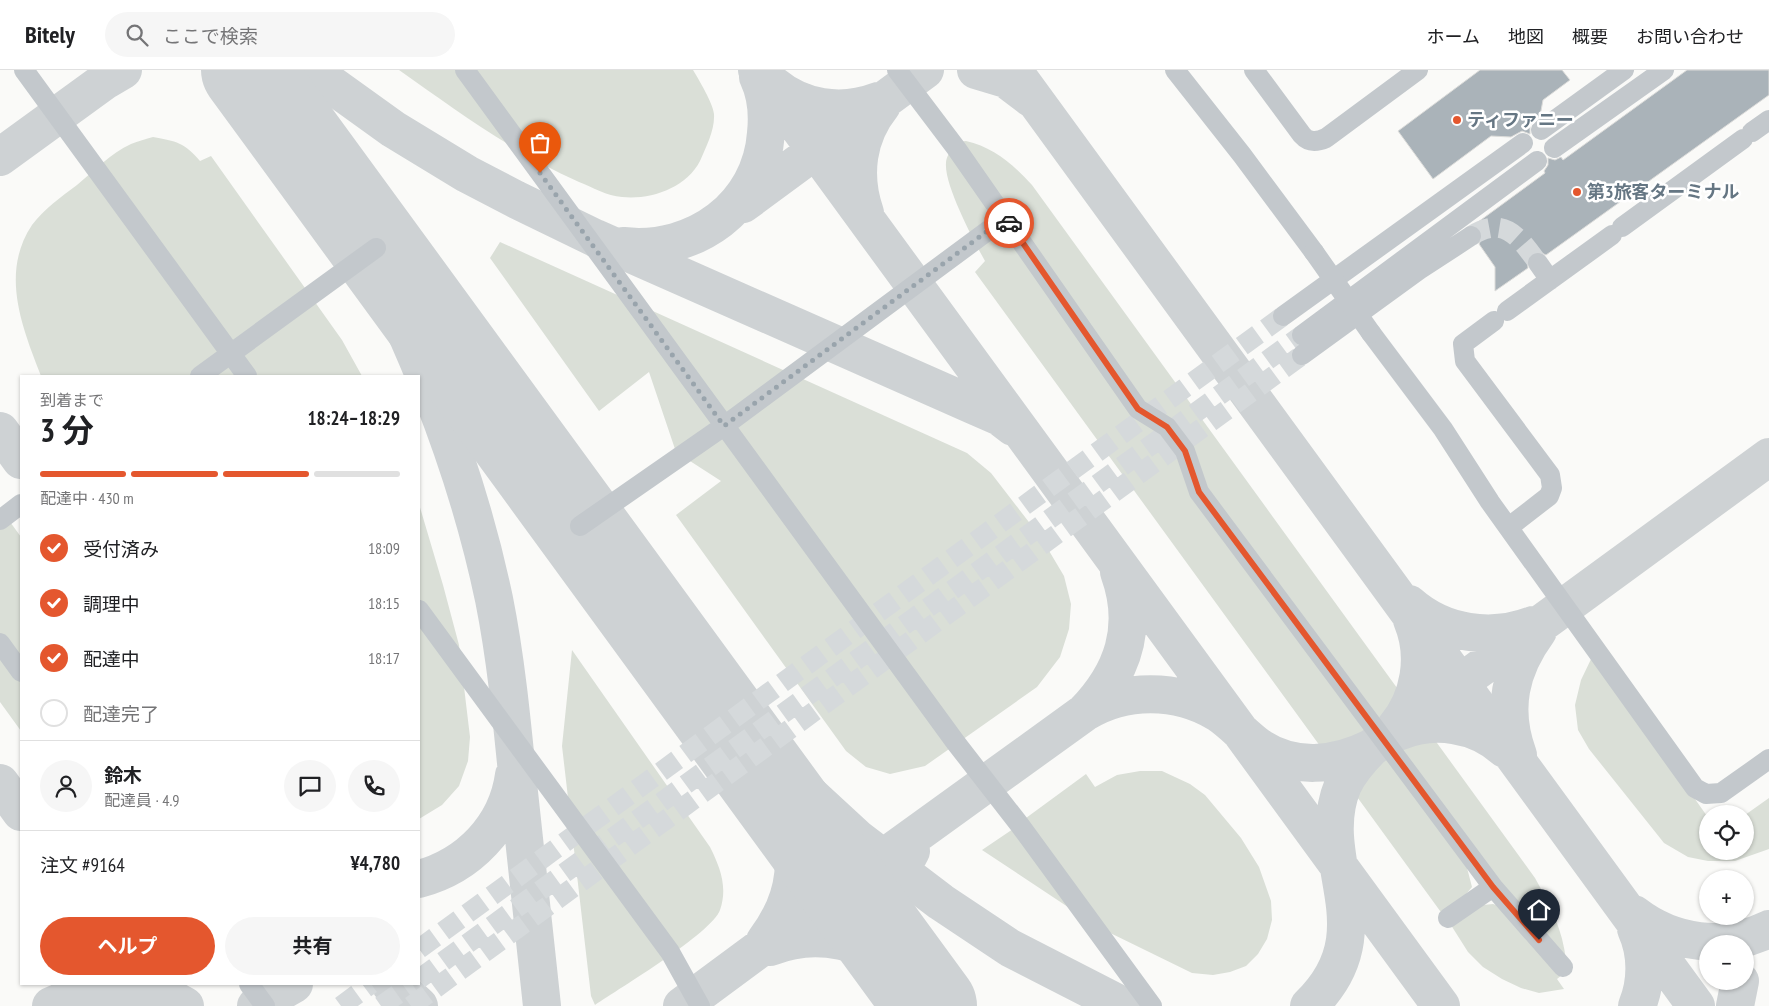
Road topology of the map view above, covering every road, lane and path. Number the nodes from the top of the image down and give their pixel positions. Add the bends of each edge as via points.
1 (24, 70) edge
2 (465, 70) edge
3 (897, 70) edge
4 (1175, 70) edge
5 (1254, 70) edge
6 (1418, 70) edge
7 (1624, 70) edge
8 (1664, 70) edge
9 (1769, 120) edge
10 (1541, 130) dead end
11 (1523, 143) dead end
12 (1554, 148) dead end
13 (1536, 161) dead end
14 (1005, 218) junction
15 (1471, 236) tunnel mouth
16 (376, 248) dead end
17 (1538, 263) tunnel mouth
18 (1550, 280) junction
19 (1283, 316) tunnel mouth
20 (1302, 334) tunnel mouth
21 (231, 354) junction
22 (1302, 355) tunnel mouth
23 (201, 375) edge
24 (247, 375) edge
25 (724, 426) junction
26 (20, 505) edge
27 (0, 520) edge
28 (580, 526) dead end
29 (1509, 527) junction
30 (420, 611) edge
31 (0, 643) edge
32 (20, 671) edge
33 (1769, 759) edge
34 (1493, 887) junction
35 (1448, 918) dead end
36 (1563, 967) dead end
37 (250, 985) edge
38 (265, 1006) edge
39 (700, 1006) edge
40 (1152, 1006) edge

1 - 21 street
2 - 25 street
3 - 14 street
4 - 29 street, bridge via 1314,252
5 - 6 street via 1302,135 1313,141 1326,138
7 - 10 street
8 - 12 street
9 - 18 street
11 - 19 street
13 - 20 street
14 - 25 street
14 - 34 street via 1138,409 1167,427 1185,451 1199,492
15 - 22 street
16 - 21 street
17 - 18 street
18 - 29 street via 1464,344 1465,361 1550,475 1552,488 1549,496
21 - 23 street
21 - 24 street
25 - 28 street
25 - 40 street
26 - 27 street
29 - 33 street via 1695,788 1706,794 1721,793
30 - 39 street via 670,952
31 - 32 street
34 - 35 street
34 - 36 street
37 - 38 street

